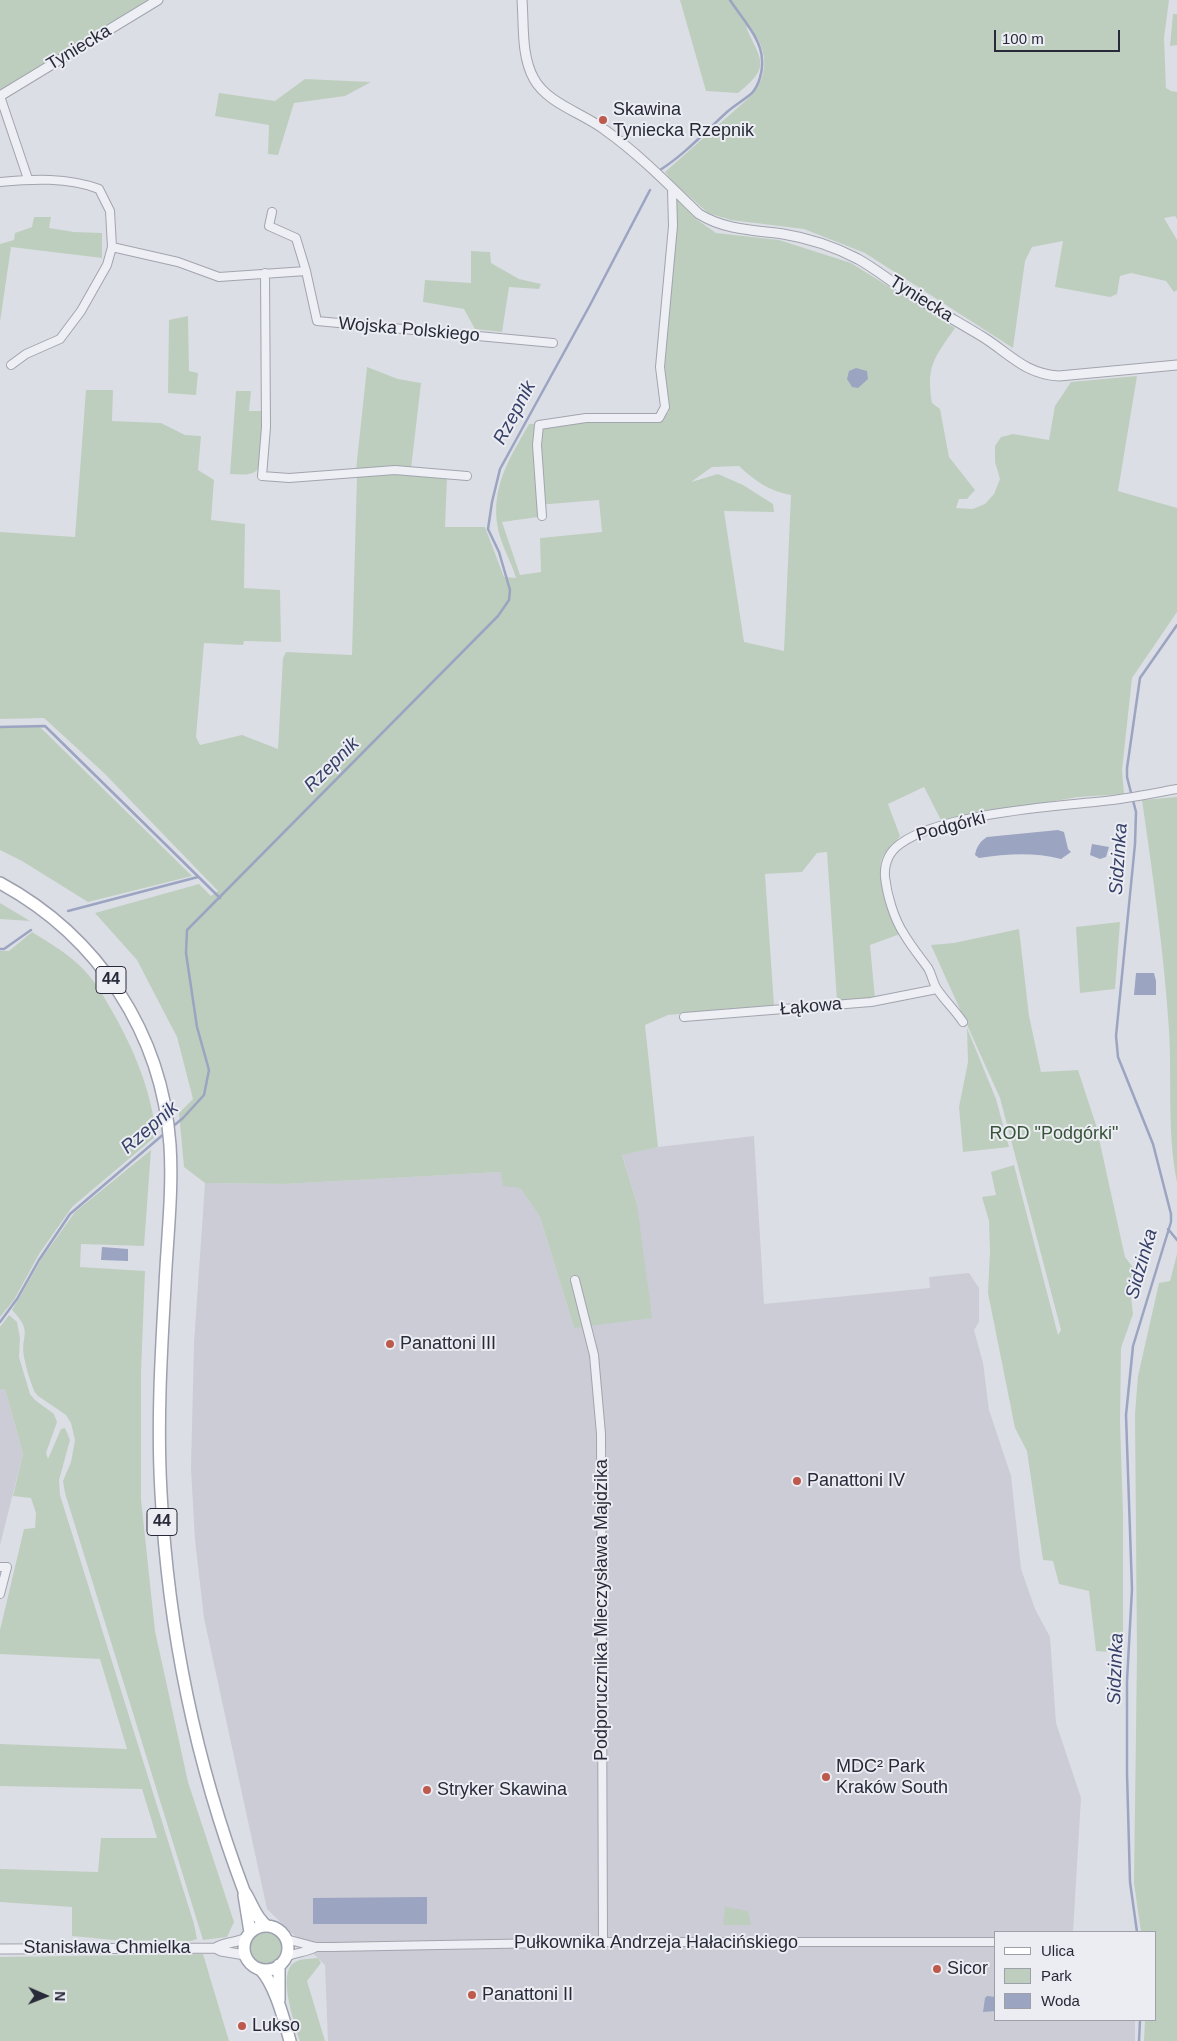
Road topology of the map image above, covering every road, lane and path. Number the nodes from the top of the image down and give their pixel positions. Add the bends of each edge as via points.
1 (158, 0) edge
2 (522, 0) edge
3 (0, 96) edge
4 (28, 179) junction
5 (0, 182) edge
6 (672, 189) junction
7 (272, 212) dead end
8 (112, 247) junction
9 (306, 271) junction
10 (265, 273) junction
11 (553, 343) dead end
12 (10, 365) dead end
13 (1177, 365) edge
14 (467, 476) dead end
15 (542, 516) dead end
16 (1177, 790) edge
17 (0, 883) edge
18 (937, 989) junction
19 (684, 1017) dead end
20 (963, 1022) dead end
21 (575, 1280) dead end
22 (0, 1567) edge
23 (0, 1594) edge
24 (244, 1891) junction
25 (267, 1926) junction
26 (248, 1935) junction
27 (286, 1938) junction
28 (603, 1942) junction
29 (994, 1942) edge
30 (316, 1947) junction
31 (215, 1948) junction
32 (0, 1949) edge
33 (245, 1955) junction
34 (282, 1961) junction
35 (260, 1969) junction
36 (279, 2002) junction
37 (290, 2041) edge

1 - 3 street, Tyniecka
2 - 6 street, Tyniecka via 528,64 538,85 605,129
3 - 4 street
4 - 5 street
4 - 8 street via 87,184 99,189 110,211
6 - 13 street, Tyniecka via 712,222 800,238 842,251 1040,374 1059,376
6 - 15 street via 673,226 660,367 665,407 659,418 586,418 539,425
7 - 9 street, Wojska Polskiego via 269,226 296,238
8 - 10 street via 178,262 219,277
8 - 12 street via 107,265 81,311 60,339
9 - 10 street
9 - 11 street, Wojska Polskiego via 317,321
10 - 14 street via 266,427 262,476 289,478 395,470
16 - 18 street, Podgórki via 1021,810 957,822 908,839 892,851 886,863 886,878 896,917
17 - 24 main road, 44 via 36,905 88,950 137,1021 161,1088 170,1143 159,1451 168,1579 196,1736
18 - 19 street, Łąkowa via 871,1002
18 - 20 street, Podgórki
21 - 28 street, Podporucznika Mieczysława Majdzika via 594,1355 601,1434
22 - 23 street via 7,1567
24 - 25 main road, 44 via 258,1918
24 - 26 main road, 44
25 - 26 main road via 258,1927
25 - 27 main road, 44
26 - 31 street, Stanisława Chmielka
26 - 33 main road, 44
27 - 30 street, Pułkownika Andrzeja Hałacińskiego
27 - 34 main road via 288,1948
28 - 29 street, Pułkownika Andrzeja Hałacińskiego
28 - 30 street, Pułkownika Andrzeja Hałacińskiego
30 - 34 street, Pułkownika Andrzeja Hałacińskiego
31 - 32 street, Stanisława Chmielka
31 - 33 street, Stanisława Chmielka
33 - 35 main road
34 - 35 main road via 270,1969
34 - 36 main road via 277,1975
35 - 36 main road
36 - 37 main road

